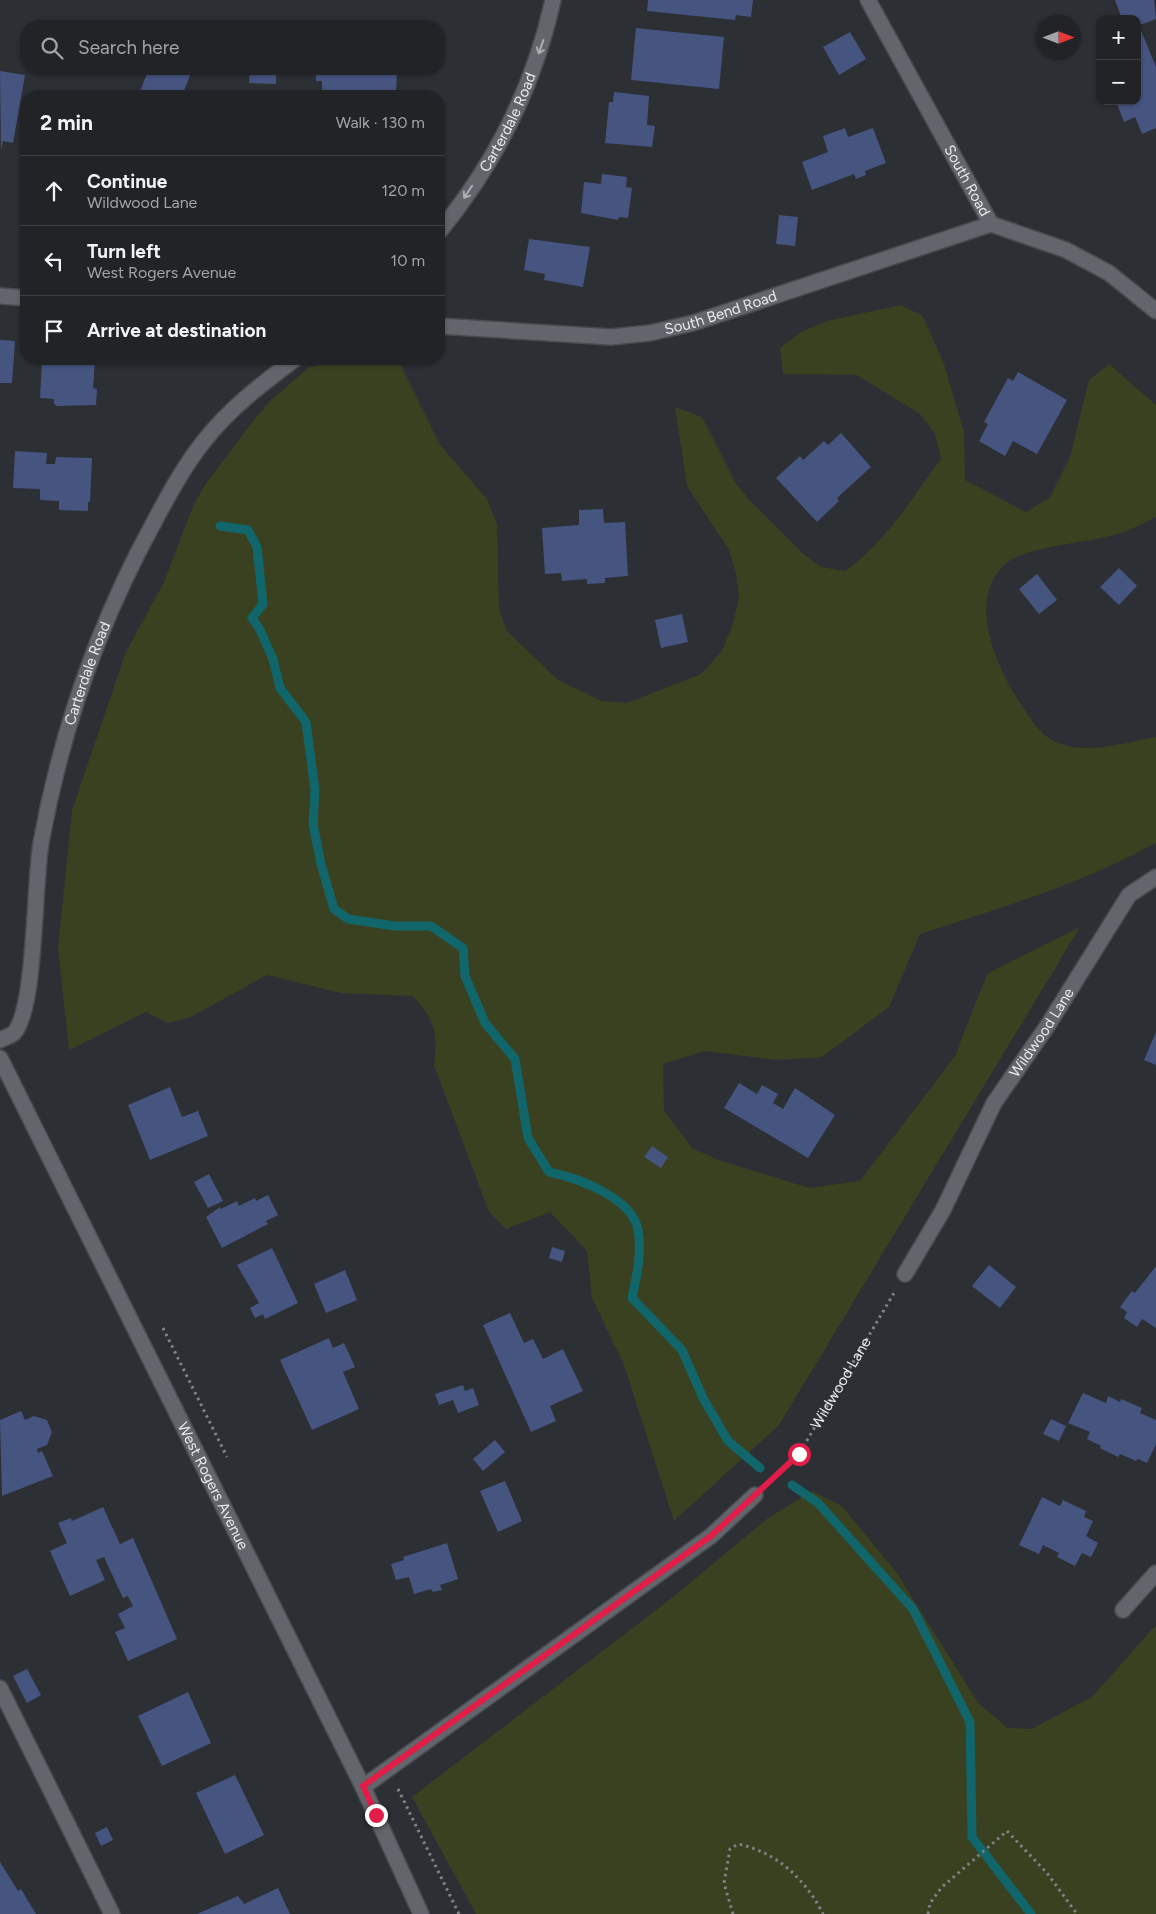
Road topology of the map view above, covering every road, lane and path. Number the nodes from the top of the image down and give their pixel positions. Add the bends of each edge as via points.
1 (553, 0) edge
2 (868, 0) edge
3 (445, 224) edge
4 (992, 224) junction
5 (0, 296) edge
6 (20, 298) edge
7 (1156, 311) edge
8 (445, 326) edge
9 (287, 365) edge
10 (1156, 877) edge
11 (0, 1040) edge
12 (0, 1058) edge
13 (905, 1274) joint
14 (755, 1495) joint
15 (1156, 1573) edge
16 (1123, 1610) dead end
17 (0, 1688) edge
18 (363, 1786) junction
19 (406, 1803) dead end
20 (112, 1914) edge
21 (421, 1914) edge
22 (459, 1914) edge
23 (733, 1914) edge
24 (823, 1914) edge
25 (928, 1914) edge
26 (1077, 1914) edge

1 -> 3 street, Carterdale Road via 545,35 523,97 492,157
2 - 4 street, South Road
4 - 7 street, South Road via 1066,250 1110,273
4 - 8 street, South Bend Road via 692,323 650,333 611,337
5 - 6 street
9 - 11 street, Carterdale Road via 244,397 203,442 165,501 131,565 99,638 49,798 36,867 25,1010 14,1033
10 - 13 street, Wildwood Lane via 1129,895 1048,1025 994,1103 943,1210
12 - 18 street, West Rogers Avenue
13 - 14 path, Wildwood Lane via 799,1454
14 - 18 street via 711,1536
15 - 16 street
17 - 20 street
18 - 21 street, West Rogers Avenue
19 - 22 path
23 - 24 path via 724,1882 730,1849 738,1844 789,1868 802,1881
25 - 26 path via 930,1903 942,1887 1007,1831 1047,1873

